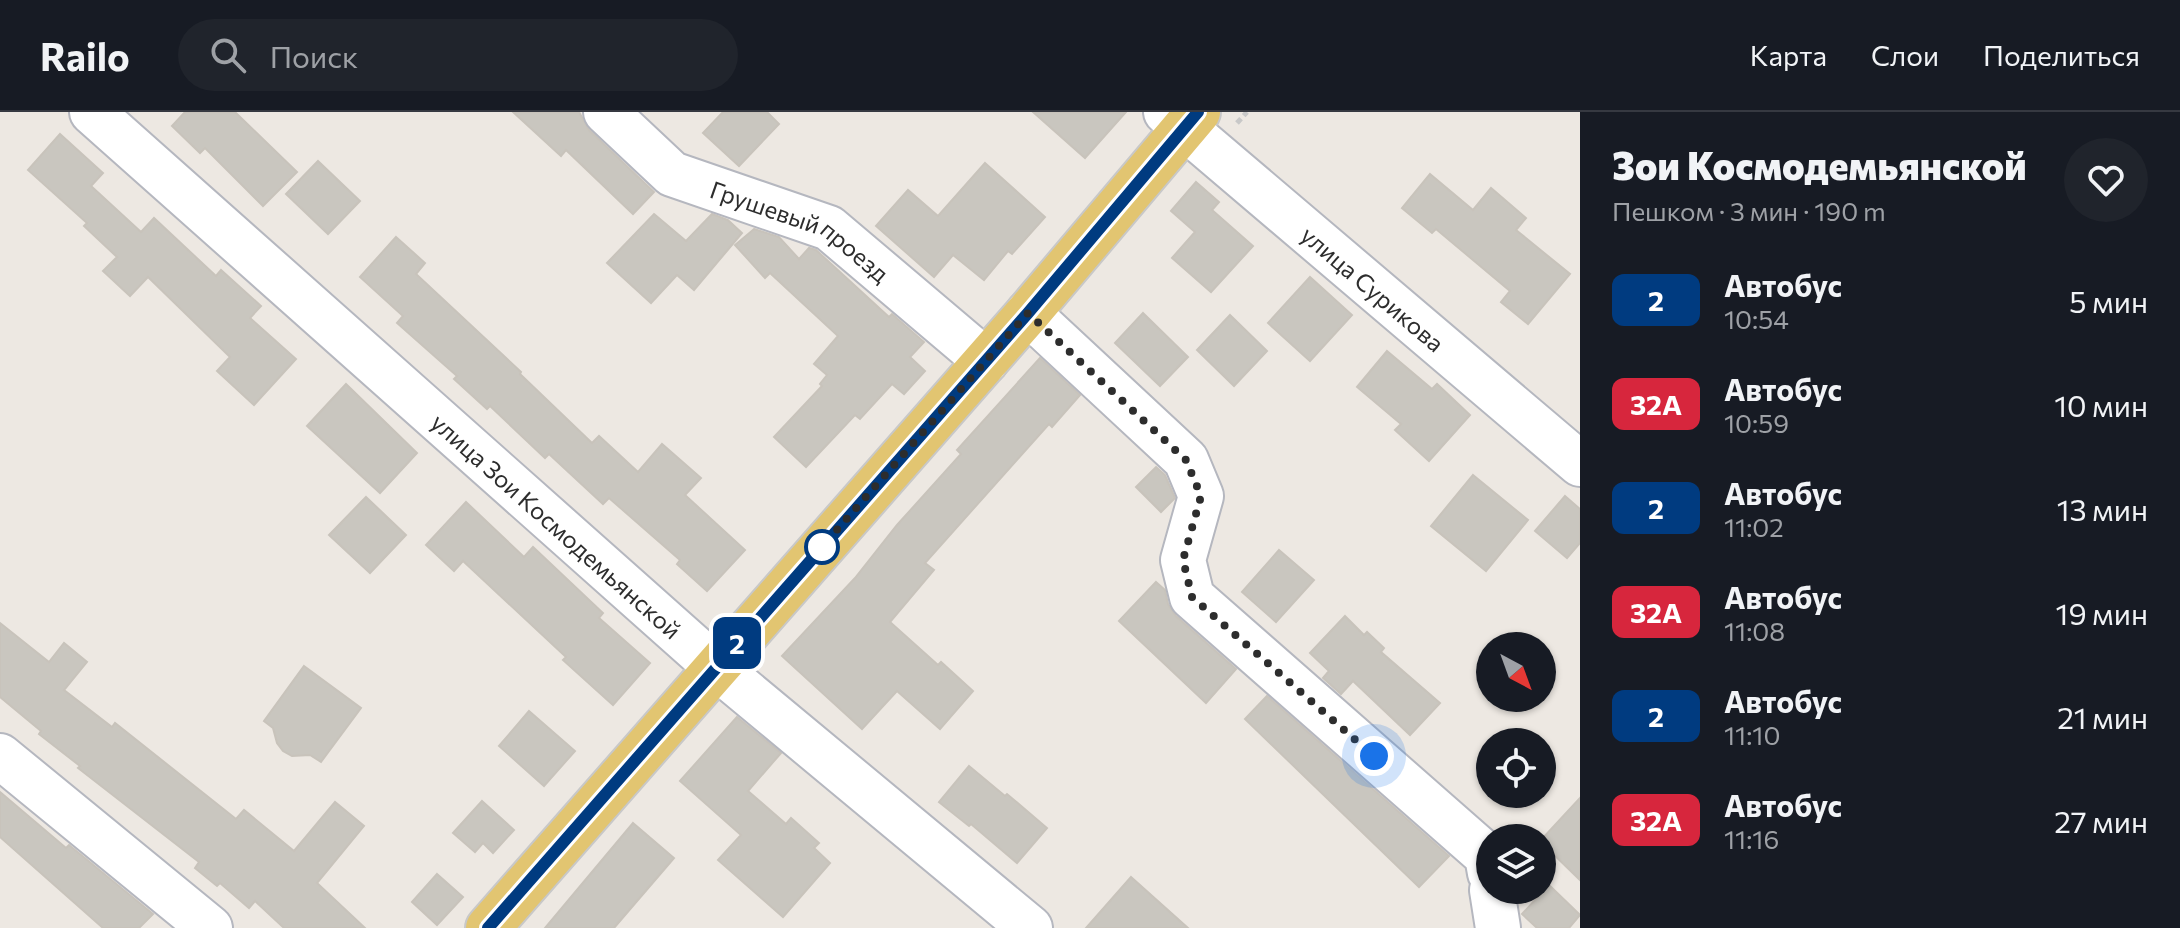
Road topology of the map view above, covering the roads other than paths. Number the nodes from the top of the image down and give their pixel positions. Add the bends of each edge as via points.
1 (92, 112) edge
2 (606, 112) edge
3 (1183, 117) edge
4 (1028, 313) junction
5 (986, 361) junction
6 (1580, 464) edge
7 (716, 667) junction
8 (0, 756) edge
9 (1476, 846) edge
10 (1494, 904) edge
11 (210, 928) edge
12 (488, 928) edge
13 (1030, 928) edge
14 (1498, 928) edge

1 - 7 street, улица Зои Космодемьянской
2 - 5 street, Грушевый проезд via 672,174 829,228
3 - 4 main road
3 - 6 street, улица Сурикова
4 - 5 main road
4 - 9 street via 1186,460 1201,496 1183,560 1192,597
5 - 7 main road
7 - 12 main road
7 - 13 street, улица Зои Космодемьянской
8 - 11 street
10 - 14 street

